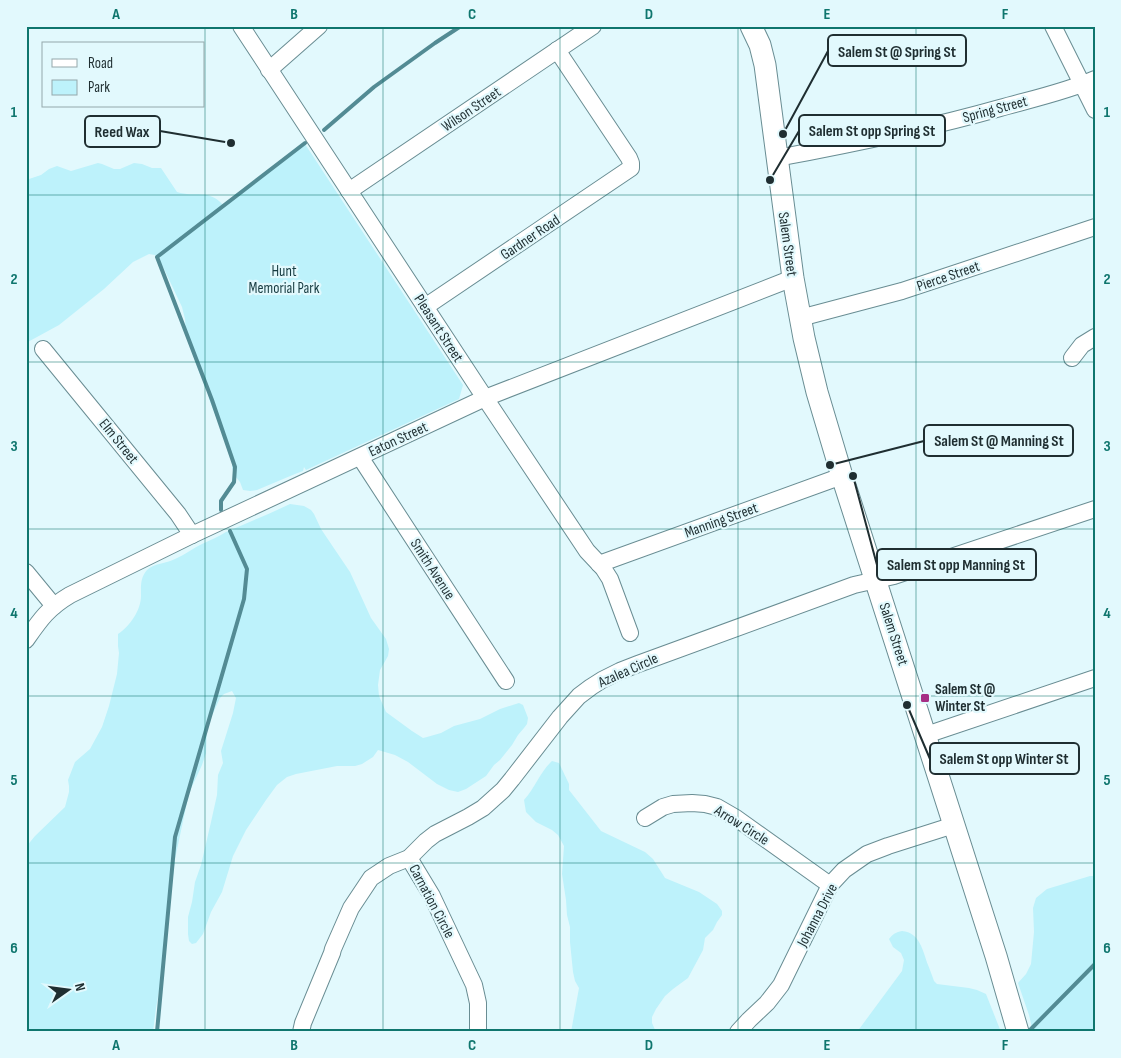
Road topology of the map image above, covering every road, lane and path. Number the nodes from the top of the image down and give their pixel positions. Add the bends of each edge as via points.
1 (241, 26) edge
2 (319, 26) edge
3 (593, 26) edge
4 (751, 26) edge
5 (1054, 26) edge
6 (557, 50) junction
7 (269, 70) junction
8 (1088, 81) edge
9 (1095, 110) edge
10 (777, 158) junction
11 (349, 192) junction
12 (1095, 227) edge
13 (793, 278) junction
14 (425, 307) junction
15 (800, 318) junction
16 (1095, 337) edge
17 (43, 349) dead end
18 (1072, 358) dead end
19 (485, 398) junction
20 (360, 457) junction
21 (842, 476) junction
22 (1095, 509) edge
23 (192, 536) junction
24 (599, 564) junction
25 (26, 572) edge
26 (876, 579) junction
27 (54, 606) junction
28 (630, 633) dead end
29 (26, 640) edge
30 (1095, 678) edge
31 (506, 681) dead end
32 (926, 735) junction
33 (645, 818) dead end
34 (954, 824) junction
35 (409, 858) junction
36 (830, 885) junction
37 (301, 1032) edge
38 (478, 1032) edge
39 (738, 1032) edge
40 (1018, 1032) edge

1 - 7 street, Pleasant Street
2 - 7 street
3 - 6 street, Wilson Street
4 - 10 main road, Salem Street via 765,65
5 - 8 street
6 - 11 street, Wilson Street
6 - 14 street, Gardner Road via 632,165
7 - 11 street, Pleasant Street
8 - 9 street
8 - 10 street, Spring Street via 919,129
10 - 13 main road, Salem Street
11 - 14 street, Pleasant Street
12 - 15 street, Pierce Street via 902,292
13 - 15 main road, Salem Street
13 - 19 street, Eaton Street
14 - 19 street, Pleasant Street
15 - 21 main road, Salem Street via 817,392
16 - 18 street via 1082,345
17 - 23 street, Elm Street via 178,514
19 - 20 street, Eaton Street
19 - 24 street, Pleasant Street
20 - 23 street, Eaton Street
20 - 31 street, Smith Avenue
21 - 24 street, Manning Street
21 - 26 main road, Salem Street
22 - 26 street, Azalea Circle via 900,574
23 - 27 street, Eaton Street
24 - 28 street, Pleasant Street via 612,584
25 - 27 street
26 - 32 main road, Salem Street
26 - 35 street, Azalea Circle via 648,660 602,680 572,703 512,779 492,799 468,817 435,834
27 - 29 street, Eaton Street
30 - 32 street
32 - 34 main road, Salem Street
33 - 36 street, Arrow Circle via 674,804 717,807
34 - 36 street, Johanna Drive via 866,854
34 - 40 main road, Salem Street
35 - 37 street, Carnation Circle via 378,872 356,899
35 - 38 street, Carnation Circle via 432,896 474,985
36 - 39 street, Johanna Drive via 785,979

